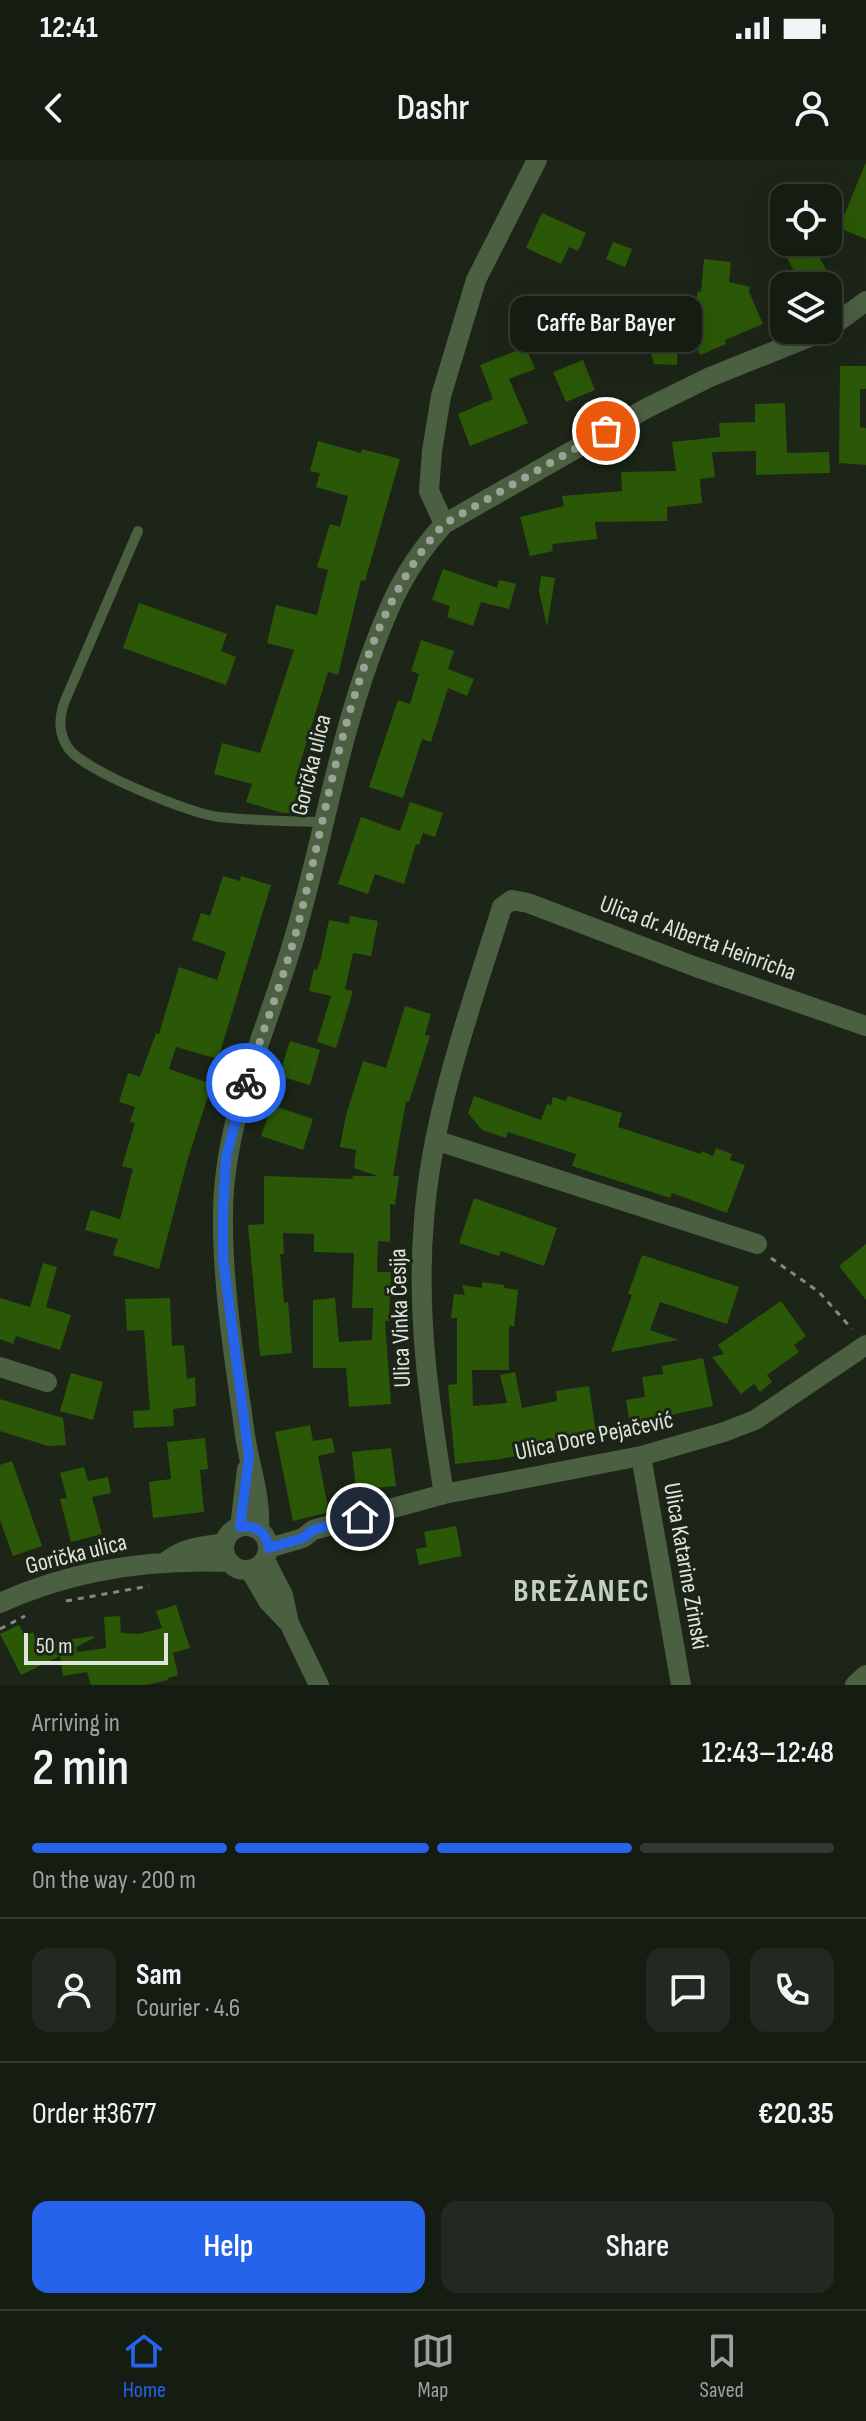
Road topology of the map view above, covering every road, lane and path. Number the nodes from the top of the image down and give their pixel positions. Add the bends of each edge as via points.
1 (537, 160) edge
2 (866, 301) edge
3 (842, 319) edge
4 (792, 344) edge
5 (444, 524) junction
6 (138, 531) dead end
7 (324, 822) junction
8 (512, 900) joint
9 (866, 1026) edge
10 (435, 1140) junction
11 (757, 1244) joint
12 (866, 1347) edge
13 (0, 1367) edge
14 (47, 1382) dead end
15 (641, 1456) junction
16 (444, 1494) junction
17 (258, 1545) junction
18 (227, 1553) junction
19 (160, 1584) dead end
20 (0, 1603) edge
21 (57, 1603) dead end
22 (33, 1612) dead end
23 (0, 1629) edge
24 (319, 1685) edge
25 (681, 1685) edge

1 - 5 street via 476,280 441,396 429,491
2 - 3 street, Gorička ulica
4 - 5 street, Gorička ulica via 647,408
5 - 7 street, Gorička ulica via 390,601 354,702
6 - 7 lane via 59,718 71,752 88,765 197,812
7 - 17 street, Gorička ulica via 297,931 226,1157 223,1258
8 - 9 street, Ulica dr. Alberta Heinricha
8 - 10 street, Ulica Vinka Česija via 502,907
10 - 11 street
10 - 16 street, Ulica Vinka Česija via 424,1218 421,1311
11 - 12 path via 819,1292
12 - 15 street, Ulica Dore Pejačević via 755,1420
13 - 14 street
15 - 16 street, Ulica Dore Pejačević
15 - 25 street, Ulica Katarine Zrinski
16 - 17 street, Ulica Dore Pejačević via 313,1530 299,1527
17 - 18 street via 238,1569
17 - 18 street via 230,1533
17 - 24 street via 268,1601 289,1623
18 - 20 street, Gorička ulica via 65,1580
19 - 21 path
22 - 23 path

